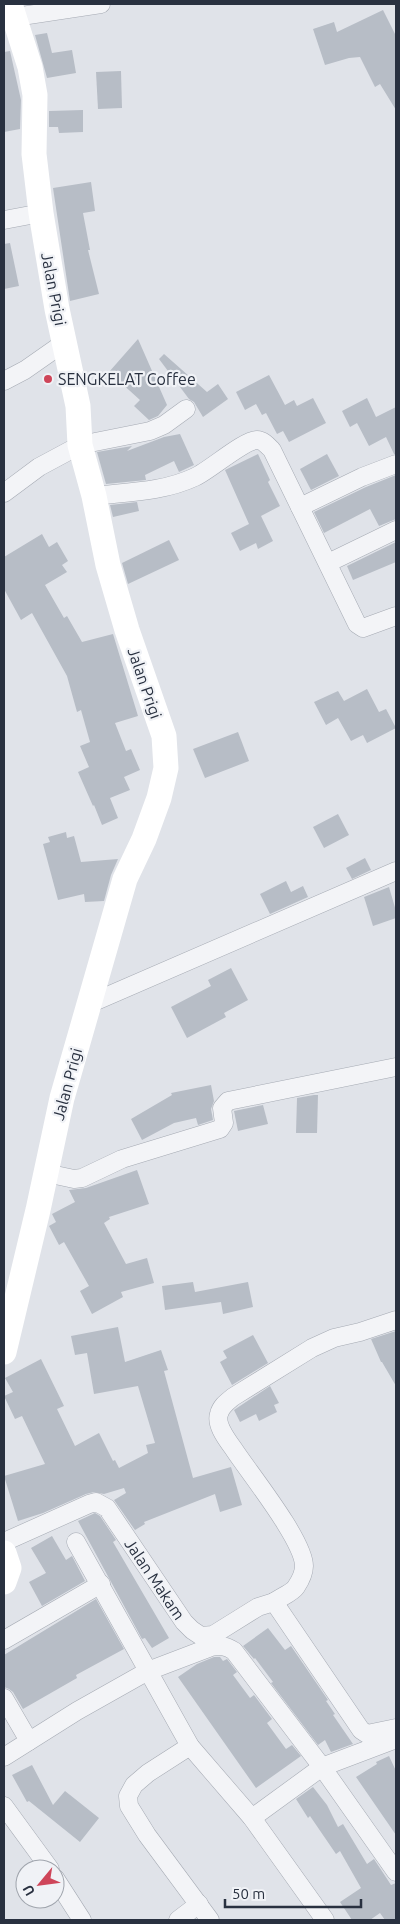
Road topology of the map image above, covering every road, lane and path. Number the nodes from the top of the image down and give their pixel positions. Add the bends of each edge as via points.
1 (101, 4) edge
2 (13, 11) edge
3 (41, 213) junction
4 (4, 220) edge
5 (65, 342) junction
6 (4, 381) edge
7 (186, 409) dead end
8 (80, 446) junction
9 (396, 464) edge
10 (4, 493) edge
11 (94, 496) junction
12 (300, 507) junction
13 (396, 530) edge
14 (328, 563) junction
15 (396, 616) edge
16 (396, 871) edge
17 (89, 1004) junction
18 (396, 1067) edge
19 (46, 1173) junction
20 (396, 1320) edge
21 (4, 1352) edge
22 (4, 1542) edge
23 (76, 1542) dead end
24 (4, 1553) edge
25 (4, 1582) edge
26 (101, 1584) junction
27 (274, 1602) junction
28 (4, 1640) edge
29 (148, 1671) junction
30 (4, 1698) edge
31 (396, 1728) edge
32 (396, 1739) edge
33 (28, 1741) junction
34 (190, 1746) junction
35 (4, 1757) edge
36 (322, 1767) junction
37 (4, 1806) edge
38 (252, 1818) junction
39 (43, 1859) edge
40 (396, 1872) edge
41 (65, 1894) edge
42 (198, 1904) junction
43 (82, 1920) edge
44 (178, 1920) edge
45 (210, 1920) edge
46 (325, 1920) edge

1 - 2 street
2 - 3 street, Jalan Prigi via 35,95 34,154
3 - 4 street
3 - 5 street, Jalan Prigi
5 - 6 street
5 - 8 street, Jalan Prigi via 78,406
7 - 8 street via 150,431
8 - 10 street via 39,467
8 - 11 street, Jalan Prigi
9 - 12 street
11 - 12 street via 176,485 211,470 248,443 258,440 272,450
11 - 17 street, Jalan Prigi via 108,565 164,736 166,768 144,839 125,879
12 - 14 street
13 - 14 street
14 - 15 street via 357,624 363,628
16 - 17 street
17 - 19 street, Jalan Prigi via 62,1098
18 - 19 street via 228,1101 222,1108 224,1123 220,1129 122,1159 82,1178
19 - 21 street, Jalan Prigi
20 - 27 street via 334,1338 312,1348 233,1396 218,1415 220,1428 275,1508 301,1553 304,1566 301,1579 295,1589
22 - 27 street, Jalan Makam via 96,1502 107,1508 184,1622 201,1636 213,1635 251,1610
23 - 26 street
24 - 25 street via 9,1568
26 - 28 street
26 - 29 street
27 - 31 street via 361,1730 367,1734
29 - 33 street
29 - 34 street
29 - 36 street via 211,1647 227,1647 234,1651
30 - 33 street
32 - 36 street
33 - 35 street
34 - 38 street
34 - 42 street via 148,1773 134,1785 128,1796 129,1806 147,1835
36 - 38 street
36 - 40 street
37 - 39 street
38 - 46 street
41 - 43 street
42 - 44 street
42 - 45 street

